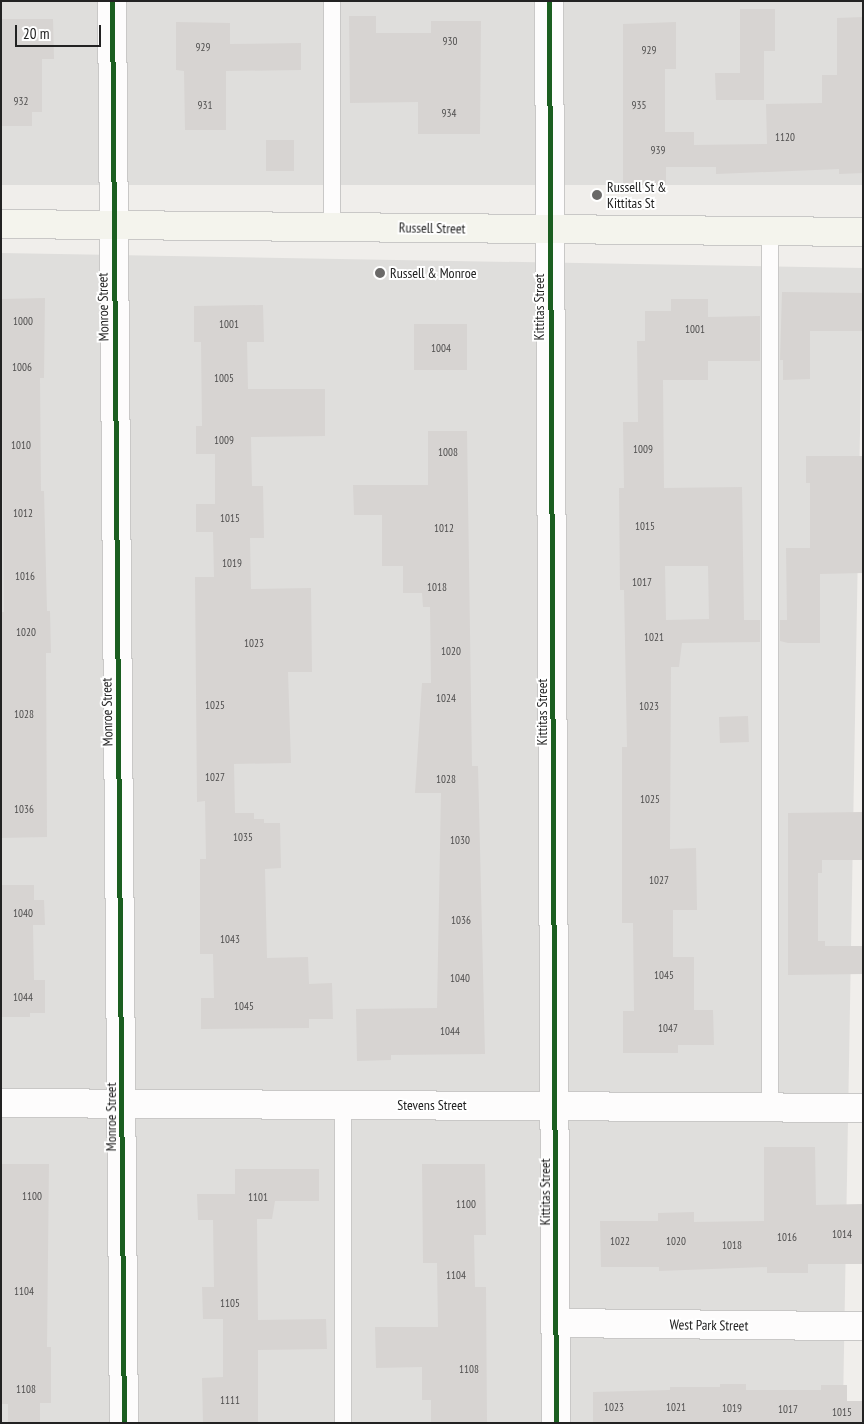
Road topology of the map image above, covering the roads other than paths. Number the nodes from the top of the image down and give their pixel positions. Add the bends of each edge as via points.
1 (112, 1) edge
2 (332, 1) edge
3 (549, 1) edge
4 (1, 224) edge
5 (113, 226) junction
6 (332, 227) junction
7 (550, 229) junction
8 (770, 231) junction
9 (863, 232) edge
10 (1, 1103) edge
11 (122, 1103) junction
12 (343, 1104) junction
13 (556, 1105) junction
14 (770, 1107) junction
15 (863, 1108) edge
16 (556, 1323) junction
17 (863, 1326) edge
18 (124, 1423) edge
19 (343, 1423) edge
20 (556, 1423) edge

1 - 5 street, Monroe Street
2 - 6 lane
3 - 7 street, Kittitas Street
4 - 5 main road, Russell Street
5 - 6 main road, Russell Street
5 - 11 street, Monroe Street
6 - 7 main road, Russell Street
7 - 8 main road, Russell Street
7 - 13 street, Kittitas Street
8 - 9 main road, Russell Street
8 - 14 lane
10 - 11 street, Stevens Street
11 - 12 street, Stevens Street
11 - 18 street, Monroe Street
12 - 13 street, Stevens Street
12 - 19 lane
13 - 14 street, Stevens Street
13 - 16 street, Kittitas Street
14 - 15 street, Stevens Street
16 - 17 street, West Park Street
16 - 20 street, Kittitas Street

